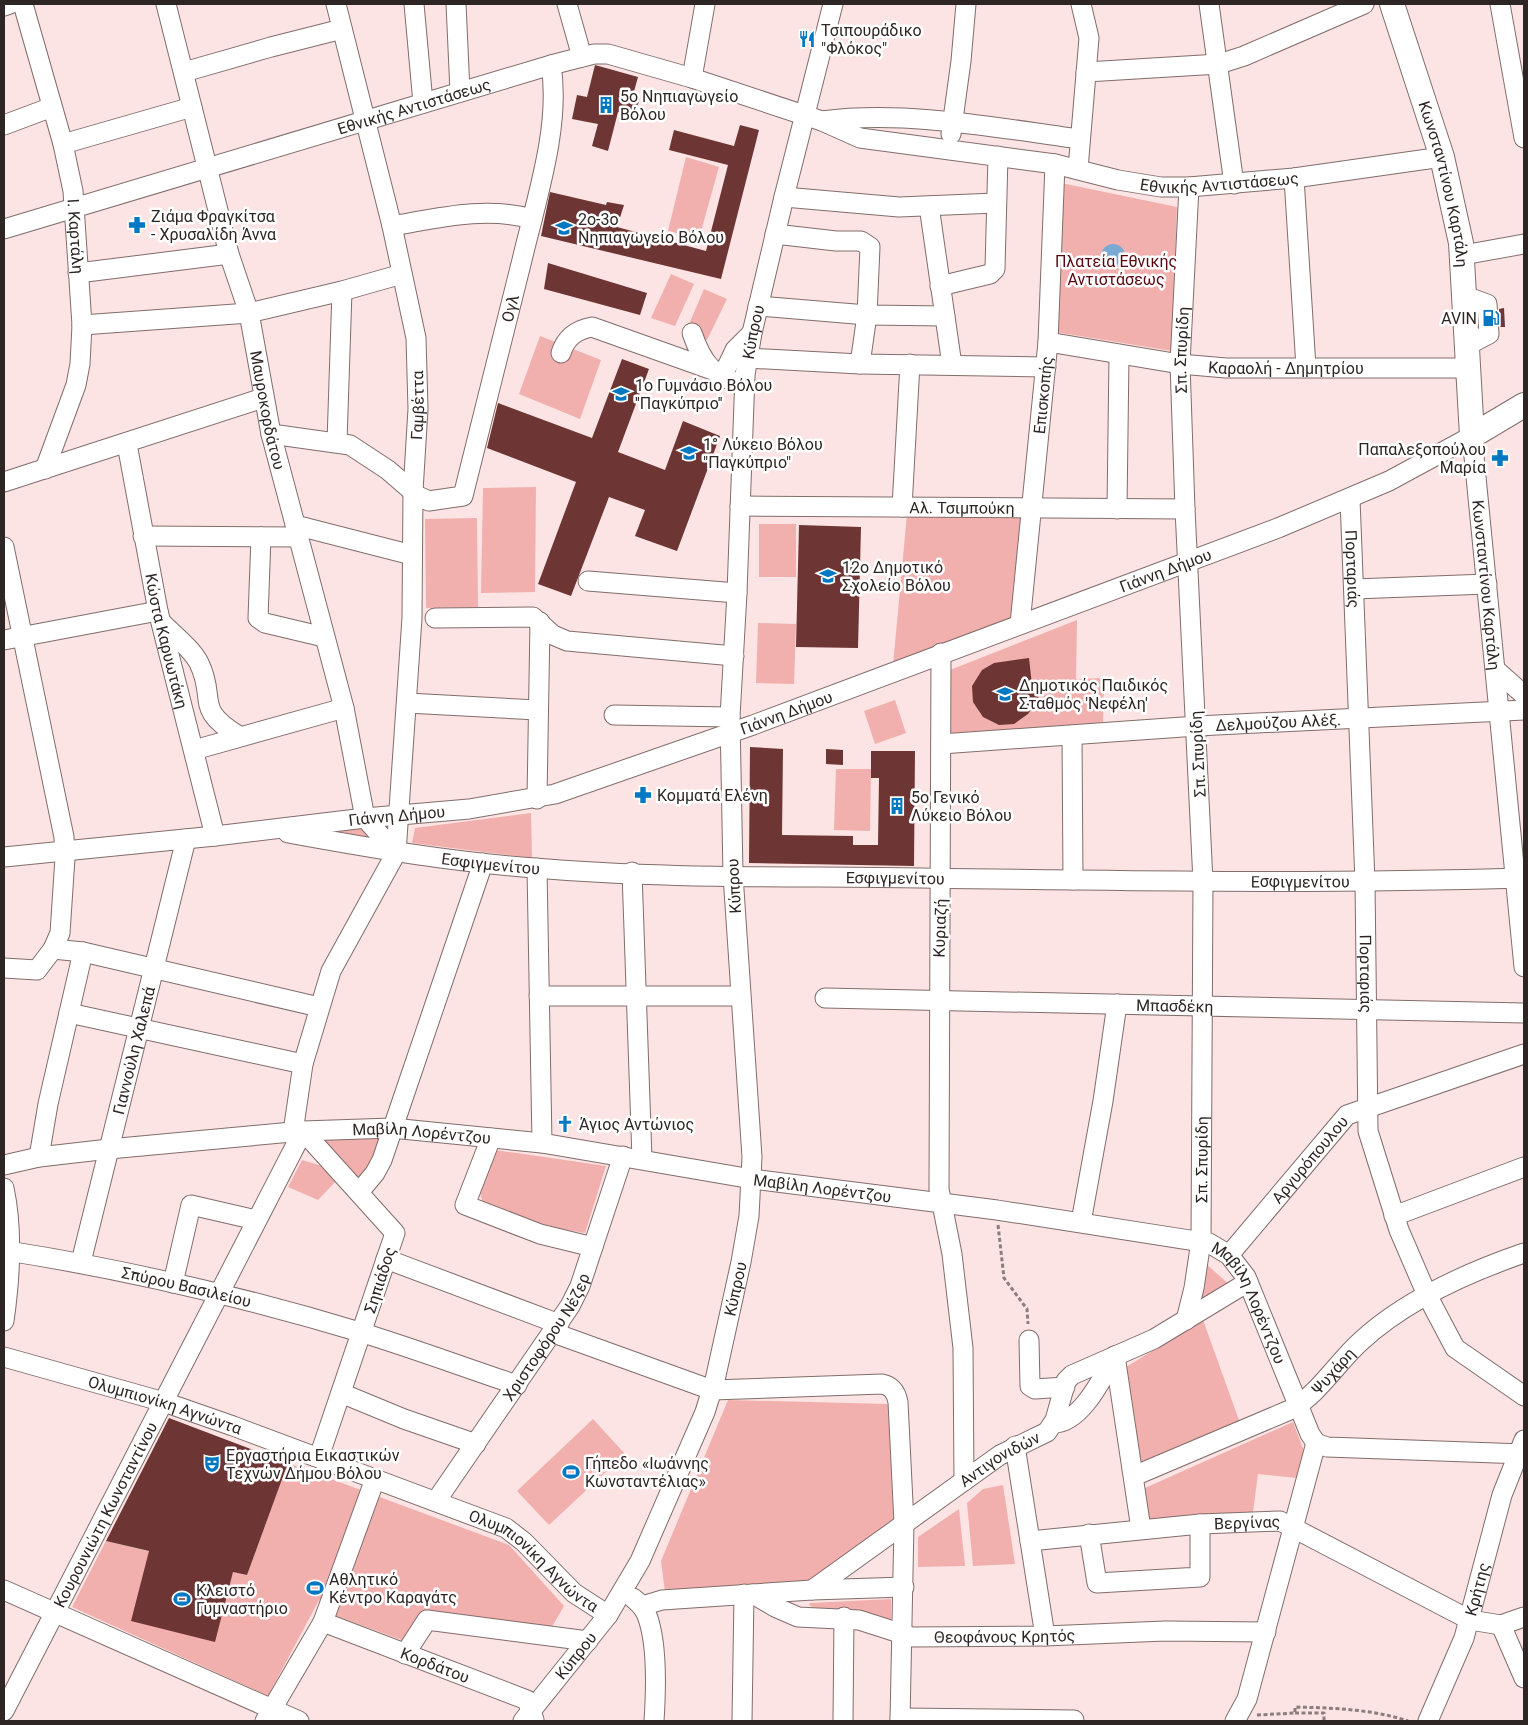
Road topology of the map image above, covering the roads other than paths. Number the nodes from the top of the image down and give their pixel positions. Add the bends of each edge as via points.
1 (10, 4) edge
2 (23, 4) edge
3 (166, 4) edge
4 (336, 4) edge
5 (414, 4) edge
6 (456, 4) edge
7 (567, 4) edge
8 (705, 4) edge
9 (833, 4) edge
10 (966, 4) edge
11 (1081, 4) edge
12 (1209, 4) edge
13 (1364, 4) edge
14 (1392, 4) edge
15 (1500, 4) edge
16 (4, 6) edge
17 (342, 29) junction
18 (582, 57) junction
19 (1219, 64) junction
20 (551, 65) junction
21 (184, 72) junction
22 (1086, 72) junction
23 (692, 78) junction
24 (460, 92) junction
25 (423, 103) junction
26 (192, 107) junction
27 (52, 108) junction
28 (813, 119) junction
29 (366, 120) junction
30 (953, 122) junction
31 (4, 125) edge
32 (1524, 138) edge
33 (1080, 139) junction
34 (63, 144) junction
35 (948, 149) junction
36 (998, 156) junction
37 (1442, 156) junction
38 (1055, 164) junction
39 (207, 169) junction
40 (1078, 169) junction
41 (1294, 178) junction
42 (1234, 184) junction
43 (1189, 187) junction
44 (784, 197) junction
45 (996, 203) junction
46 (929, 206) junction
47 (74, 207) junction
48 (532, 219) junction
49 (392, 226) junction
50 (4, 229) edge
51 (775, 234) junction
52 (1524, 244) edge
53 (229, 254) junction
54 (1463, 255) junction
55 (78, 274) junction
56 (402, 274) junction
57 (940, 286) junction
58 (342, 291) junction
59 (758, 306) junction
60 (249, 312) junction
61 (867, 315) junction
62 (944, 316) junction
63 (82, 325) junction
64 (692, 333) dead end
65 (752, 333) junction
66 (1048, 342) junction
67 (561, 353) dead end
68 (1119, 355) junction
69 (1466, 357) junction
70 (746, 358) junction
71 (860, 364) junction
72 (910, 364) junction
73 (1180, 364) junction
74 (952, 365) junction
75 (1046, 367) junction
76 (1306, 367) junction
77 (716, 373) junction
78 (744, 386) junction
79 (263, 398) junction
80 (1524, 405) edge
81 (271, 434) junction
82 (1472, 436) junction
83 (337, 442) junction
84 (127, 444) junction
85 (45, 469) junction
86 (4, 482) edge
87 (413, 491) junction
88 (1350, 499) junction
89 (740, 506) junction
90 (902, 507) junction
91 (1032, 508) junction
92 (1118, 508) junction
93 (1185, 509) junction
94 (297, 531) junction
95 (143, 536) junction
96 (261, 537) junction
97 (4, 547) edge
98 (412, 555) junction
99 (1188, 561) junction
100 (588, 582) dead end
101 (1487, 584) junction
102 (1354, 589) junction
103 (738, 593) junction
104 (160, 617) junction
105 (435, 618) dead end
106 (540, 622) junction
107 (1020, 624) junction
108 (23, 636) junction
109 (324, 637) junction
110 (4, 640) edge
111 (941, 653) junction
112 (734, 656) junction
113 (1496, 670) junction
114 (1524, 695) edge
115 (407, 703) junction
116 (344, 708) junction
117 (538, 710) junction
118 (1524, 710) edge
119 (1500, 712) junction
120 (614, 715) dead end
121 (1360, 718) junction
122 (730, 725) junction
123 (1197, 726) junction
124 (1072, 735) junction
125 (239, 736) junction
126 (941, 744) junction
127 (194, 750) junction
128 (537, 799) junction
129 (401, 816) junction
130 (365, 818) junction
131 (268, 829) junction
132 (215, 836) junction
133 (186, 839) junction
134 (65, 850) junction
135 (396, 853) junction
136 (4, 857) edge
137 (483, 863) junction
138 (537, 868) junction
139 (632, 872) junction
140 (733, 875) junction
141 (941, 878) junction
142 (1520, 878) edge
143 (1073, 880) junction
144 (1203, 882) junction
145 (1365, 882) junction
146 (53, 950) junction
147 (82, 952) junction
148 (1524, 967) edge
149 (4, 968) edge
150 (153, 970) junction
151 (539, 996) junction
152 (636, 996) junction
153 (740, 996) junction
154 (826, 998) dead end
155 (938, 999) junction
156 (1117, 1004) junction
157 (1201, 1006) junction
158 (319, 1007) junction
159 (1366, 1011) junction
160 (69, 1013) junction
161 (1524, 1013) edge
162 (140, 1030) junction
163 (1524, 1054) edge
164 (303, 1064) junction
165 (1366, 1108) junction
166 (392, 1128) junction
167 (298, 1131) junction
168 (491, 1138) junction
169 (542, 1144) junction
170 (109, 1149) junction
171 (624, 1156) junction
172 (40, 1157) junction
173 (642, 1159) junction
174 (4, 1165) edge
175 (1524, 1167) edge
176 (752, 1180) junction
177 (4, 1188) edge
178 (360, 1191) junction
179 (940, 1202) junction
180 (1394, 1216) junction
181 (256, 1220) junction
182 (1082, 1222) junction
183 (1201, 1242) junction
184 (593, 1247) junction
185 (8, 1251) junction
186 (1524, 1253) edge
187 (1229, 1255) junction
188 (386, 1259) junction
189 (80, 1262) junction
190 (1248, 1282) junction
191 (173, 1283) junction
192 (218, 1294) junction
193 (1427, 1295) junction
194 (1186, 1320) junction
195 (4, 1321) edge
196 (557, 1329) junction
197 (362, 1333) junction
198 (1029, 1340) road end
199 (1115, 1356) junction
200 (4, 1358) edge
201 (518, 1385) junction
202 (1065, 1387) junction
203 (712, 1390) junction
204 (341, 1393) junction
205 (1524, 1396) edge
206 (164, 1402) junction
207 (1298, 1405) junction
208 (1054, 1423) junction
209 (476, 1444) junction
210 (1316, 1444) junction
211 (1015, 1446) junction
212 (1522, 1450) edge
213 (318, 1457) junction
214 (1134, 1476) junction
215 (375, 1478) junction
216 (964, 1482) junction
217 (436, 1501) junction
218 (904, 1523) junction
219 (1200, 1524) junction
220 (1294, 1527) junction
221 (1141, 1529) junction
222 (1089, 1534) junction
223 (1030, 1541) junction
224 (904, 1587) junction
225 (4, 1590) edge
226 (812, 1590) junction
227 (624, 1592) junction
228 (749, 1594) junction
229 (642, 1606) junction
230 (53, 1612) junction
231 (608, 1615) junction
232 (844, 1617) junction
233 (1524, 1618) edge
234 (1470, 1620) junction
235 (323, 1622) junction
236 (1501, 1625) junction
237 (1266, 1632) junction
238 (901, 1634) junction
239 (1045, 1636) junction
240 (588, 1640) junction
241 (405, 1654) junction
242 (1524, 1678) edge
243 (4, 1711) edge
244 (269, 1715) edge
245 (4, 1716) edge
246 (530, 1718) edge
247 (1237, 1718) edge
248 (900, 1720) edge
249 (1074, 1720) edge
250 (14, 1721) edge
251 (299, 1721) edge
252 (654, 1721) edge
253 (742, 1721) edge
254 (842, 1721) edge
255 (1428, 1721) edge

1 - 16 street
2 - 27 street, Ι. Καρτάλη
3 - 21 street, Μαυροκορδάτου
4 - 17 street, Γαμβέττα
5 - 25 street
6 - 24 street
7 - 18 street
8 - 23 street
9 - 28 street, Κύπρου
10 - 30 street
11 - 22 street via 1089,38
12 - 19 street
13 - 19 street
14 - 37 main road, Κωνσταντίνου Καρτάλη
15 - 32 street
17 - 21 street
17 - 29 street, Γαμβέττα
18 - 20 street, Εθνικής Αντιστάσεως
18 - 23 street, Εθνικής Αντιστάσεως via 608,54
19 - 22 street
19 - 42 street
20 - 24 street, Εθνικής Αντιστάσεως
20 - 48 street, Ογλ via 554,109
21 - 26 street, Μαυροκορδάτου
22 - 33 street
23 - 28 street, Εθνικής Αντιστάσεως
24 - 25 street, Εθνικής Αντιστάσεως
25 - 29 street, Εθνικής Αντιστάσεως
26 - 34 street
26 - 39 street, Μαυροκορδάτου
27 - 31 street
27 - 34 street, Ι. Καρτάλη
28 - 30 street, Εθνικής Αντιστάσεως
28 - 35 street, Εθνικής Αντιστάσεως via 860,138
28 - 44 street, Κύπρου
29 - 39 street, Εθνικής Αντιστάσεως
29 - 49 street, Γαμβέττα
30 - 33 street, Εθνικής Αντιστάσεως
30 - 35 street
33 - 40 street
34 - 47 street, Ι. Καρτάλη
35 - 36 street, Εθνικής Αντιστάσεως
36 - 38 street, Εθνικής Αντιστάσεως
36 - 45 street
37 - 41 street, Εθνικής Αντιστάσεως
37 - 54 main road, Κωνσταντίνου Καρτάλη
38 - 40 street, Εθνικής Αντιστάσεως
38 - 66 street, Επισκοπής
39 - 47 street, Εθνικής Αντιστάσεως
39 - 53 street, Μαυροκορδάτου
40 - 43 street, Εθνικής Αντιστάσεως via 1141,184
41 - 42 street, Εθνικής Αντιστάσεως
41 - 76 street
42 - 43 street, Εθνικής Αντιστάσεως
43 - 73 street, Σπ. Σπυρίδη
44 - 46 street via 899,207
44 - 51 street, Κύπρου
45 - 46 street
45 - 57 street via 995,269 990,274
46 - 57 street
47 - 50 street, Εθνικής Αντιστάσεως
47 - 55 street, Ι. Καρτάλη
48 - 49 street via 502,212 485,212
48 - 87 street, Ογλ via 463,496 429,501
49 - 56 street, Γαμβέττα
51 - 59 street, Κύπρου
51 - 61 street via 866,243 871,253
52 - 54 street
53 - 55 street
53 - 60 street, Μαυροκορδάτου
54 - 69 main road, Κωνσταντίνου Καρτάλη
55 - 63 street, Ι. Καρτάλη
56 - 58 street
56 - 87 street, Γαμβέττα via 418,361
57 - 62 street
58 - 60 street
58 - 83 street
59 - 61 street
59 - 65 street, Κύπρου
60 - 63 street
60 - 79 street, Μαυροκορδάτου
61 - 62 street
61 - 71 street
62 - 74 street
63 - 85 street, Ι. Καρτάλη via 76,385
64 - 77 street via 700,357
65 - 70 street, Κύπρου
65 - 77 street
66 - 68 street, Καραολή - Δημητρίου
66 - 75 street, Επισκοπής
67 - 77 street via 564,342 579,329 592,327
68 - 73 street, Καραολή - Δημητρίου
68 - 92 street
69 - 76 street, Καραολή - Δημητρίου
69 - 82 main road, Κωνσταντίνου Καρτάλη
70 - 71 street
70 - 78 street, Κύπρου
71 - 72 street
72 - 74 street
72 - 90 street
73 - 76 street, Καραολή - Δημητρίου via 1251,369
73 - 93 street, Σπ. Σπυρίδη
74 - 75 street
75 - 91 street, Επισκοπής
77 - 78 street
78 - 89 street, Κύπρου
79 - 81 street, Μαυροκορδάτου
79 - 84 street
80 - 82 main road, Γιάννη Δήμου
81 - 83 street
81 - 94 street, Μαυροκορδάτου
82 - 88 street, Γιάννη Δήμου via 1414,469
82 - 101 street, Κωνσταντίνου Καρτάλη
83 - 87 street via 354,448
84 - 85 street
84 - 95 street, Κώστα Καρυωτάκη
85 - 86 street
87 - 98 street, Γαμβέττα
88 - 99 street, Γιάννη Δήμου
88 - 102 street, Πορταριάς
89 - 90 street, Αλ. Τσιμπούκη
89 - 103 street, Κύπρου
90 - 91 street, Αλ. Τσιμπούκη
91 - 92 street, Αλ. Τσιμπούκη
91 - 107 street, Επισκοπής
92 - 93 street, Αλ. Τσιμπούκη
93 - 99 street, Σπ. Σπυρίδη
94 - 96 street
94 - 98 street
94 - 109 street, Μαυροκορδάτου
95 - 96 street
95 - 104 street, Κώστα Καρυωτάκη
96 - 109 street via 258,618 265,623
97 - 108 street
98 - 115 street, Γαμβέττα
99 - 107 street, Γιάννη Δήμου
99 - 123 street, Σπ. Σπυρίδη
100 - 103 street
101 - 102 street
101 - 113 street, Κωνσταντίνου Καρτάλη
102 - 121 street, Πορταριάς
103 - 112 street, Κύπρου
104 - 108 street
104 - 125 street via 199,662 211,713 224,727
104 - 127 street, Κώστα Καρυωτάκη
105 - 106 street via 533,616
106 - 112 street via 553,636 572,642
106 - 117 street
107 - 111 street, Γιάννη Δήμου
108 - 110 street
108 - 134 street
109 - 116 street, Μαυροκορδάτου
111 - 122 street, Γιάννη Δήμου
111 - 126 street, Κυριαζή
112 - 122 street, Κύπρου
113 - 114 street
113 - 119 street, Κωνσταντίνου Καρτάλη
115 - 117 street
115 - 129 street, Γαμβέττα
116 - 125 street
116 - 130 street, Μαυροκορδάτου
117 - 128 street
118 - 119 street, Δελμούζου Αλέξ.
119 - 121 street, Δελμούζου Αλέξ.
119 - 142 street, Κωνσταντίνου Καρτάλη
120 - 122 street
121 - 123 street, Δελμούζου Αλέξ.
121 - 145 street, Πορταριάς
122 - 128 street, Γιάννη Δήμου
122 - 140 street, Κύπρου
123 - 124 street, Δελμούζου Αλέξ.
123 - 144 street, Σπ. Σπυρίδη
124 - 126 street, Δελμούζου Αλέξ.
124 - 143 street
125 - 127 street
126 - 141 street, Κυριαζή
127 - 132 street, Κώστα Καρυωτάκη
128 - 129 street, Γιάννη Δήμου
129 - 130 street, Γιάννη Δήμου
129 - 135 street, Γαμβέττα
130 - 131 street, Γιάννη Δήμου
130 - 135 street
131 - 132 street, Γιάννη Δήμου
131 - 135 street, Εσφιγμενίτου
132 - 133 street, Γιάννη Δήμου
133 - 134 street, Γιάννη Δήμου
133 - 150 street, Γιαννούλη Χαλεπά
134 - 136 street, Γιάννη Δήμου
134 - 146 street via 60,933
135 - 137 street, Εσφιγμενίτου
135 - 158 street, Κουρουνιώτη Κωνσταντίνου via 332,971
137 - 138 street, Εσφιγμενίτου
137 - 166 street
138 - 139 street, Εσφιγμενίτου
138 - 151 street
139 - 140 street, Εσφιγμενίτου
139 - 152 street
140 - 141 street, Εσφιγμενίτου
140 - 153 street, Κύπρου
141 - 143 street, Εσφιγμενίτου
141 - 155 street, Κυριαζή
142 - 145 street, Εσφιγμενίτου
142 - 148 street, Κωνσταντίνου Καρτάλη
143 - 144 street, Εσφιγμενίτου
144 - 145 street, Εσφιγμενίτου
144 - 157 street, Σπ. Σπυρίδη
145 - 159 street, Πορταριάς
146 - 147 street
146 - 149 street via 37,970
147 - 150 street
147 - 160 street
150 - 158 street
150 - 162 street, Γιαννούλη Χαλεπά
151 - 152 street
151 - 169 street
152 - 153 street
152 - 173 street
153 - 176 street, Κύπρου
154 - 155 street, Μπασδέκη
155 - 156 street, Μπασδέκη
155 - 179 street, Κυριαζή
156 - 157 street, Μπασδέκη
156 - 182 street
157 - 159 street, Μπασδέκη
157 - 183 street, Σπ. Σπυρίδη
158 - 164 street, Κουρουνιώτη Κωνσταντίνου
159 - 161 street, Μπασδέκη
159 - 165 street, Πορταριάς
160 - 162 street
160 - 172 street
162 - 164 street
162 - 170 street, Γιαννούλη Χαλεπά
163 - 165 street, Αργυρόπουλου
164 - 167 street, Κουρουνιώτη Κωνσταντίνου
165 - 180 street, Πορταριάς via 1370,1140
165 - 187 street, Αργυρόπουλου via 1342,1120
166 - 167 street, Μαβίλη Λορέντζου
166 - 168 street, Μαβίλη Λορέντζου
166 - 178 street via 378,1168
167 - 170 street, Μαβίλη Λορέντζου
167 - 178 street, Σηπιάδος
167 - 181 street, Κουρουνιώτη Κωνσταντίνου
168 - 169 street, Μαβίλη Λορέντζου
168 - 184 street via 465,1205 540,1234
169 - 171 street, Μαβίλη Λορέντζου
170 - 172 street, Μαβίλη Λορέντζου
170 - 189 street, Γιαννούλη Χαλεπά
171 - 173 street, Μαβίλη Λορέντζου
171 - 184 street, Χριστοφόρου Νέζερ
172 - 174 street, Μαβίλη Λορέντζου
173 - 176 street, Μαβίλη Λορέντζου
175 - 180 street
176 - 179 street, Μαβίλη Λορέντζου
176 - 203 street, Κύπρου via 741,1262
177 - 185 street
178 - 188 street, Σηπιάδος via 394,1230
179 - 182 street, Μαβίλη Λορέντζου
179 - 216 street, Κυριαζή via 952,1254 963,1348
180 - 193 street, Πορταριάς
181 - 191 street via 191,1205
181 - 192 street, Κουρουνιώτη Κωνσταντίνου
182 - 183 street, Μαβίλη Λορέντζου
183 - 187 street, Μαβίλη Λορέντζου via 1214,1245
183 - 194 street, Σπ. Σπυρίδη
184 - 196 street, Χριστοφόρου Νέζερ via 576,1296
185 - 189 street, Σπύρου Βασιλείου
185 - 195 street via 8,1295
186 - 193 street, Ψυχάρη
187 - 190 street, Μαβίλη Λορέντζου
188 - 196 street
188 - 197 street, Σηπιάδος
189 - 191 street, Σπύρου Βασιλείου
190 - 194 street, Αντιγονιδών
190 - 207 street, Μαβίλη Λορέντζου
191 - 192 street, Σπύρου Βασιλείου
192 - 197 street, Σπύρου Βασιλείου
192 - 206 street, Κουρουνιώτη Κωνσταντίνου
193 - 205 street, Πορταριάς via 1460,1354
193 - 207 street, Ψυχάρη via 1372,1331
194 - 199 street, Αντιγονιδών
196 - 201 street, Χριστοφόρου Νέζερ
196 - 203 street
197 - 201 street, Σπύρου Βασιλείου
197 - 204 street, Σηπιάδος
198 - 202 street via 1030,1386 1035,1389
199 - 202 street, Αντιγονιδών via 1072,1375
199 - 208 street via 1082,1407 1064,1422
199 - 214 street
200 - 206 street, Ολυμπιονίκη Αγνώντα
201 - 209 street, Χριστοφόρου Νέζερ
202 - 208 street, Αντιγονιδών
203 - 218 street via 882,1384 892,1388 898,1402
203 - 227 street, Κύπρου via 686,1459
204 - 209 street
204 - 213 street, Σηπιάδος
206 - 213 street, Ολυμπιονίκη Αγνώντα
206 - 230 street, Κουρουνιώτη Κωνσταντίνου
207 - 210 street, Μαβίλη Λορέντζου
207 - 214 street, Ψυχάρη
208 - 211 street, Αντιγονιδών via 1045,1433
209 - 217 street, Χριστοφόρου Νέζερ
210 - 212 street via 1327,1447
210 - 220 street
211 - 216 street, Αντιγονιδών
211 - 223 street
212 - 234 street, Κρήτης via 1502,1495
213 - 215 street, Ολυμπιονίκη Αγνώντα
214 - 221 street
215 - 217 street, Ολυμπιονίκη Αγνώντα
215 - 235 street
216 - 218 street, Αντιγονιδών
217 - 231 street, Ολυμπιονίκη Αγνώντα via 516,1534 574,1593
218 - 224 street
218 - 226 street, Αντιγονιδών
219 - 220 street, Βεργίνας via 1280,1521
219 - 221 street, Βεργίνας
219 - 222 street via 1200,1577 1097,1583
220 - 234 street, Βεργίνας
220 - 237 street
221 - 222 street, Βεργίνας
222 - 223 street, Βεργίνας
223 - 239 street
224 - 226 street
224 - 238 street
225 - 230 street
226 - 228 street
227 - 229 street
227 - 231 street, Κύπρου
228 - 229 street via 662,1600
228 - 232 street, Θεοφάνους Κρητός via 798,1616
228 - 253 street
229 - 252 street via 647,1615 653,1650
230 - 243 street, Κουρουνιώτη Κωνσταντίνου
230 - 244 street
231 - 240 street, Κύπρου
232 - 238 street, Θεοφάνους Κρητός
232 - 254 street
233 - 236 street
234 - 236 street, Βεργίνας
234 - 255 street, Κρήτης
235 - 241 street, Κορδάτου
235 - 244 street
236 - 242 street
237 - 239 street, Θεοφάνους Κρητός via 1166,1631
237 - 247 street via 1247,1699
238 - 239 street, Θεοφάνους Κρητός via 923,1637
238 - 248 street
240 - 241 street via 427,1620
240 - 246 street, Κύπρου
241 - 246 street, Κορδάτου via 526,1700
244 - 251 street
245 - 250 street
248 - 249 street

